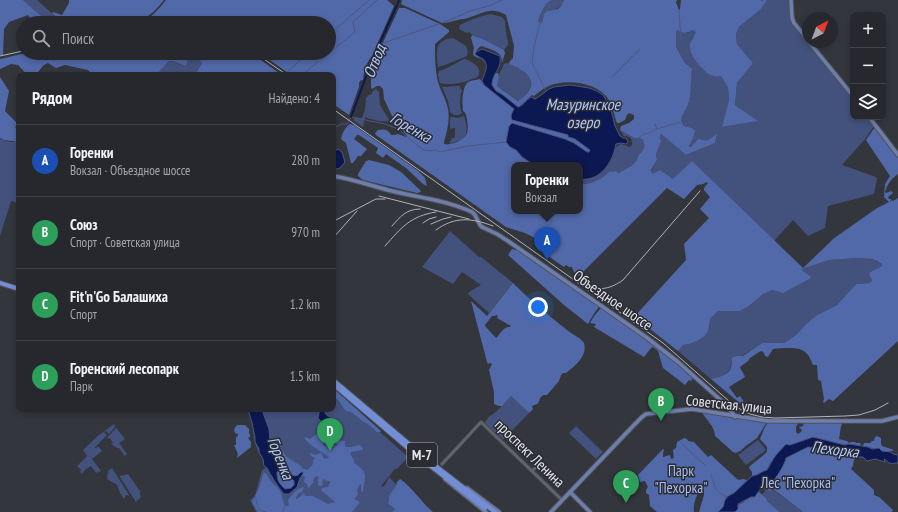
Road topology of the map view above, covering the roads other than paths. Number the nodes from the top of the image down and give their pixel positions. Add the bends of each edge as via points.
1 (791, 0) edge
2 (802, 33) edge
3 (815, 48) edge
4 (850, 92) edge
5 (871, 120) edge
6 (898, 155) edge
7 (336, 176) edge
8 (0, 282) edge
9 (16, 287) edge
10 (336, 383) edge
11 (336, 387) edge
12 (735, 417) junction
13 (898, 418) edge
14 (540, 463) dead end
15 (442, 464) junction
16 (436, 468) junction
17 (442, 471) junction
18 (532, 471) junction
19 (448, 475) junction
20 (570, 492) junction
21 (562, 500) junction
22 (486, 512) edge
23 (490, 512) edge
24 (495, 512) edge
25 (499, 512) edge
26 (551, 512) edge
27 (590, 512) edge

1 - 2 main road via 792,18
3 - 4 main road
5 - 6 main road
7 - 12 main road, Объездное шоссе via 446,203 472,212 482,227 508,241 668,353 725,404
8 - 9 highway
10 - 16 highway, М-7
11 - 16 highway, М-7
12 - 13 main road, Советская улица via 768,421 882,421
12 - 20 main road, Советская улица via 692,410 643,415
14 - 18 street
15 - 16 street
15 - 17 street
15 - 18 street, проспект Ленина via 481,422
16 - 17 highway, М-7
16 - 22 main road via 461,493
16 - 23 highway, М-7
17 - 19 highway, М-7
18 - 21 street, проспект Ленина
19 - 24 highway, М-7
19 - 25 main road
20 - 21 main road, Советская улица
20 - 27 main road, проспект Ленина
21 - 26 main road, Советская улица

